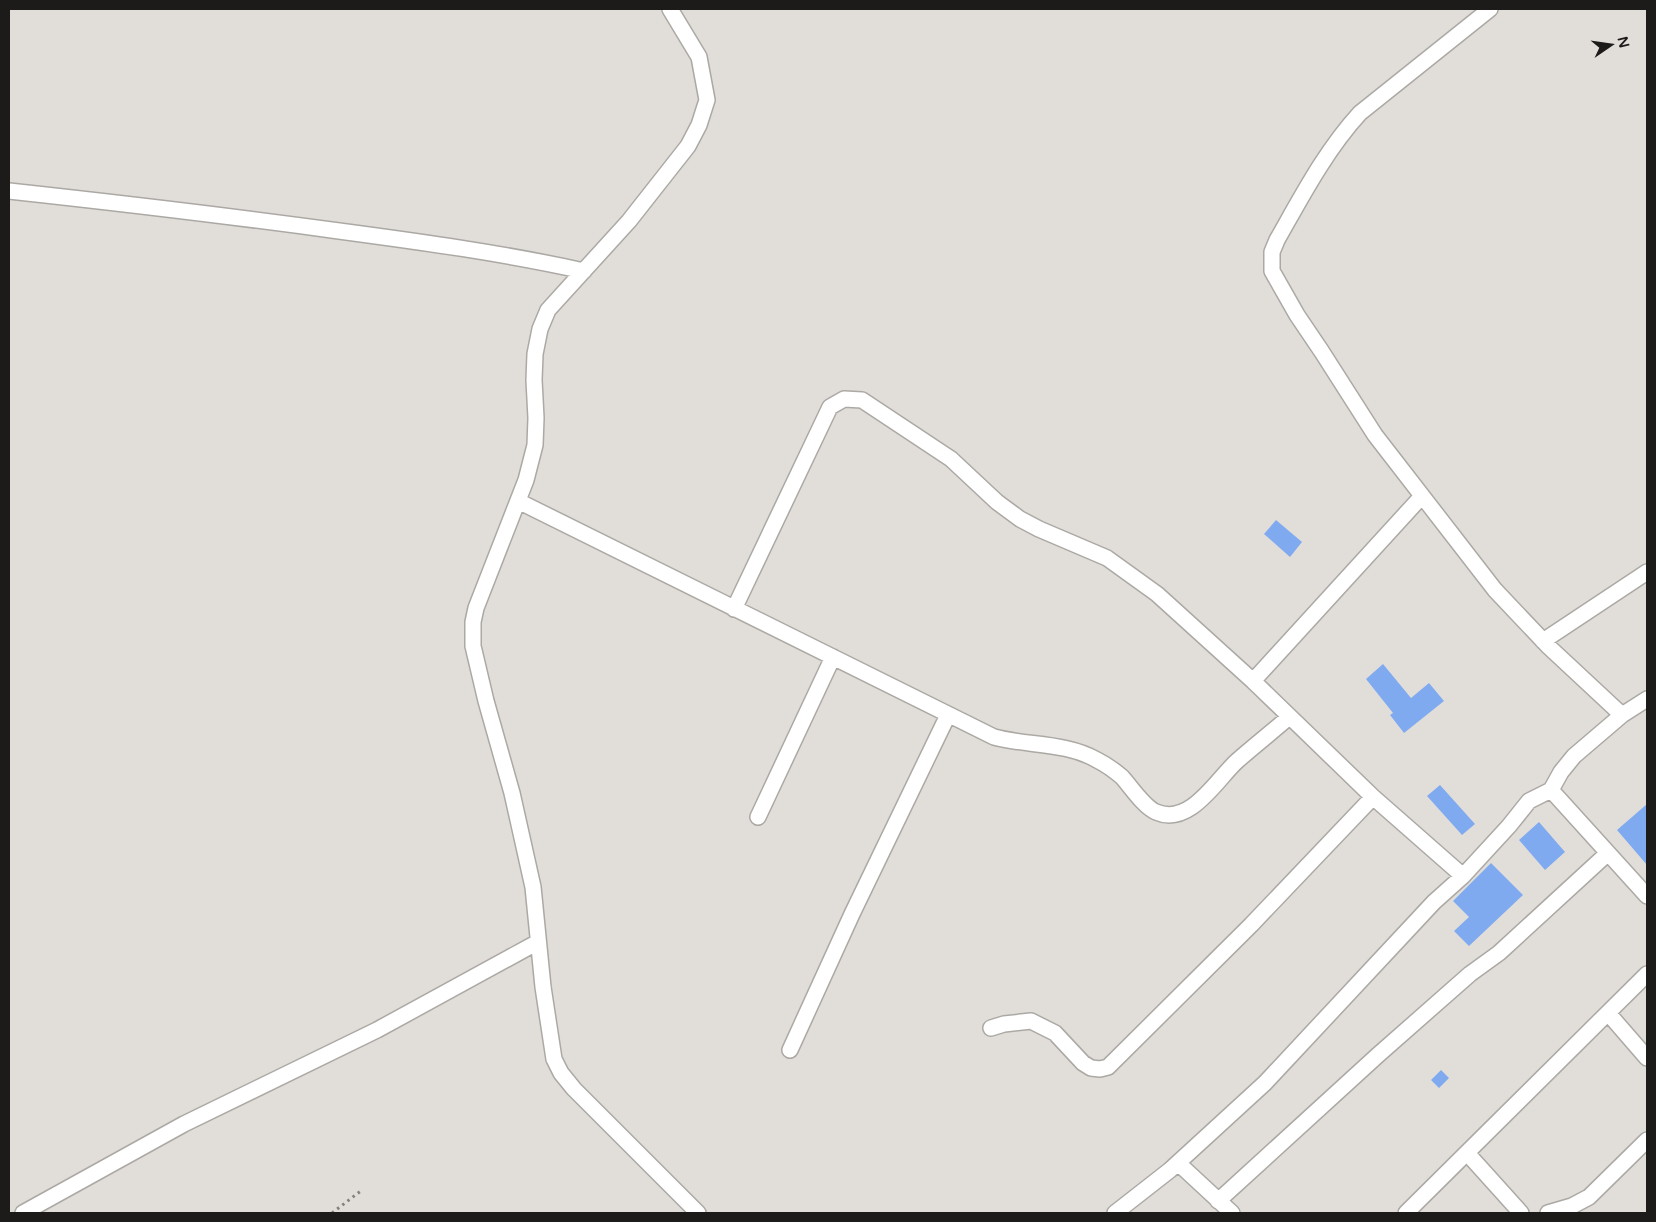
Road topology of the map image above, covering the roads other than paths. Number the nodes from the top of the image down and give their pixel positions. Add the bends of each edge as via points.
1 (670, 9) edge
2 (1490, 9) edge
3 (9, 191) edge
4 (584, 271) junction
5 (1422, 496) junction
6 (518, 501) junction
7 (1647, 572) edge
8 (734, 609) junction
9 (1543, 641) junction
10 (833, 657) junction
11 (1254, 681) junction
12 (1647, 699) edge
13 (948, 714) junction
14 (1622, 715) junction
15 (1289, 717) junction
16 (1551, 790) junction
17 (1372, 798) junction
18 (758, 817) dead end
19 (1608, 853) junction
20 (1463, 876) junction
21 (1647, 896) edge
22 (538, 942) junction
23 (1647, 974) edge
24 (1608, 1013) junction
25 (991, 1028) dead end
26 (790, 1050) dead end
27 (1647, 1058) edge
28 (1647, 1140) edge
29 (1467, 1153) junction
30 (1178, 1163) junction
31 (1218, 1201) junction
32 (22, 1213) edge
33 (698, 1213) edge
34 (1114, 1213) edge
35 (1232, 1213) edge
36 (1406, 1213) edge
37 (1521, 1213) edge
38 (1548, 1213) edge

1 - 4 street via 698,57 707,100 699,125 688,146 629,221
2 - 5 street via 1360,113 1328,153 1272,252 1272,271 1297,315 1374,435
3 - 4 street via 439,244
4 - 6 street via 548,310 540,329 534,380 536,445
5 - 9 street via 1495,590
5 - 11 street
6 - 8 street
6 - 22 street via 476,608 473,646 533,887
7 - 9 street
8 - 10 street
8 - 11 street via 830,407 844,399 862,400 951,459 1020,519 1107,558 1157,594
9 - 14 street
10 - 13 street
10 - 18 street
11 - 15 street
12 - 14 street
13 - 15 street via 994,737 1064,748 1096,759 1120,776 1156,813 1168,814 1182,812 1203,800 1236,762
13 - 26 street
14 - 16 street via 1574,756
15 - 17 street
16 - 19 street
16 - 20 street via 1528,801
17 - 20 street
17 - 25 street via 1251,925 1108,1067 1091,1068 1055,1032 1031,1021
19 - 21 street
19 - 31 street
20 - 30 street via 1434,902 1264,1083
22 - 32 street via 377,1030 184,1124
22 - 33 street via 554,1059 574,1089
23 - 24 street
24 - 27 street
24 - 29 street
28 - 38 street via 1589,1197
29 - 36 street
29 - 37 street
30 - 31 street
30 - 34 street
31 - 35 street

